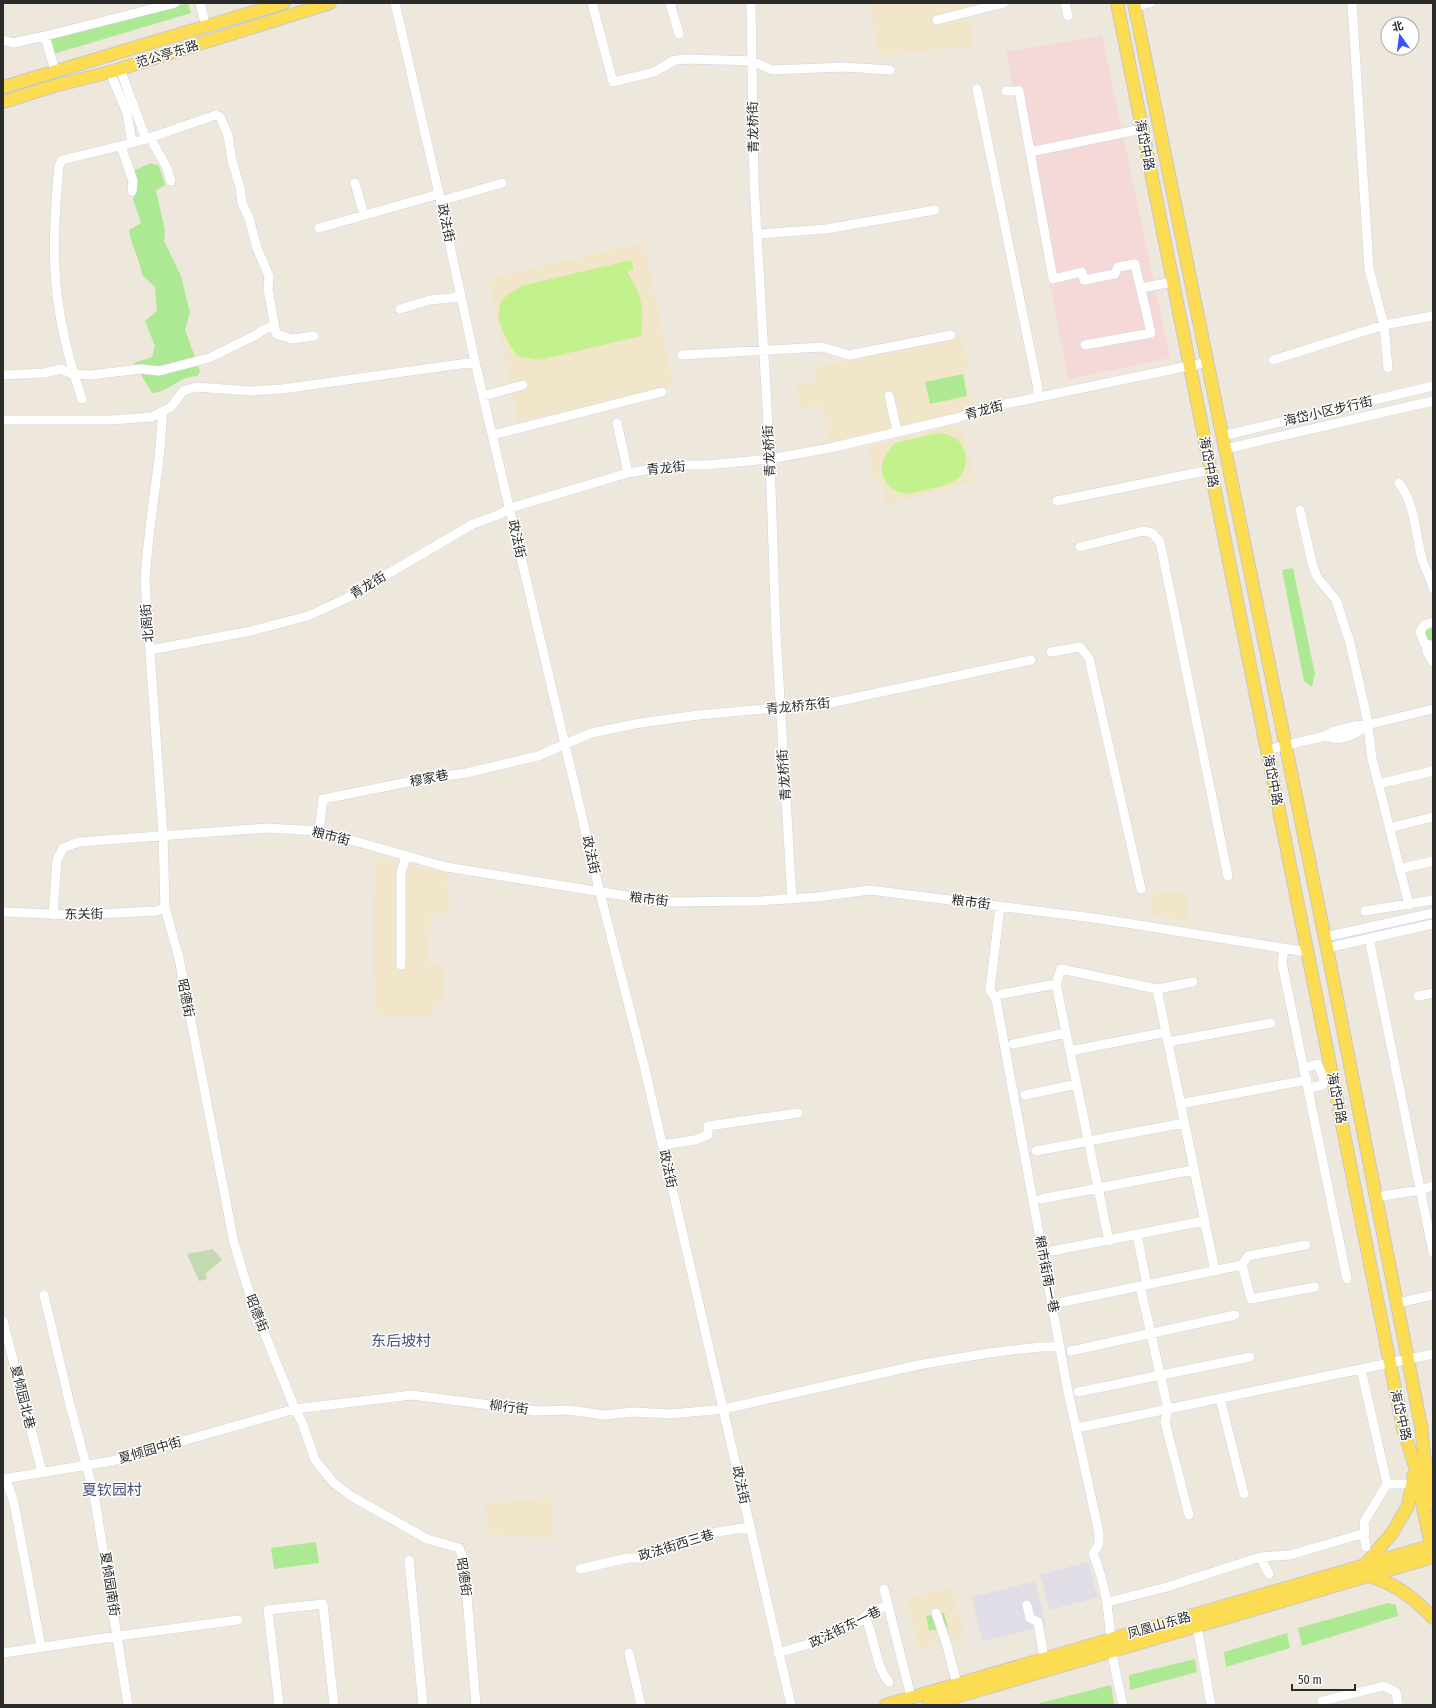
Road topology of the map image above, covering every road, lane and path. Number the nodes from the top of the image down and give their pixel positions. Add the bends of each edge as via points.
1 (175, 3) edge
2 (200, 3) edge
3 (284, 3) edge
4 (330, 3) edge
5 (395, 3) edge
6 (592, 3) edge
7 (670, 3) edge
8 (751, 3) edge
9 (1004, 3) edge
10 (1065, 3) edge
11 (1117, 3) edge
12 (1150, 3) edge
13 (1352, 3) edge
14 (1134, 5) edge
15 (1068, 16) dead end
16 (936, 20) dead end
17 (206, 27) junction
18 (679, 34) dead end
19 (45, 36) junction
20 (3, 40) edge
21 (752, 61) junction
22 (115, 70) junction
23 (890, 70) dead end
24 (53, 72) junction
25 (3, 87) edge
26 (977, 89) dead end
27 (1006, 91) dead end
28 (3, 102) edge
29 (1142, 129) junction
30 (148, 138) junction
31 (132, 143) junction
32 (121, 146) junction
33 (1030, 152) junction
34 (172, 181) dead end
35 (355, 183) dead end
36 (502, 183) dead end
37 (132, 191) dead end
38 (440, 197) junction
39 (935, 210) dead end
40 (364, 215) junction
41 (319, 228) dead end
42 (757, 234) junction
43 (1172, 282) junction
44 (1141, 288) junction
45 (462, 297) junction
46 (400, 309) dead end
47 (1433, 316) edge
48 (1384, 325) junction
49 (274, 326) junction
50 (951, 335) dead end
51 (314, 336) dead end
52 (1085, 346) dead end
53 (763, 351) junction
54 (682, 355) dead end
55 (1273, 360) dead end
56 (475, 362) junction
57 (1208, 362) junction
58 (1190, 366) junction
59 (1388, 368) dead end
60 (73, 374) junction
61 (3, 375) edge
62 (523, 385) dead end
63 (1433, 386) edge
64 (662, 392) dead end
65 (483, 396) junction
66 (889, 396) dead end
67 (1036, 398) junction
68 (82, 399) dead end
69 (1433, 400) edge
70 (163, 412) junction
71 (3, 420) edge
72 (617, 423) dead end
73 (897, 431) junction
74 (493, 435) junction
75 (1222, 436) junction
76 (1225, 449) junction
77 (770, 458) junction
78 (1210, 470) junction
79 (628, 472) junction
80 (1399, 483) dead end
81 (1057, 501) dead end
82 (510, 508) junction
83 (1300, 510) dead end
84 (1080, 547) dead end
85 (1433, 588) edge
86 (1433, 622) edge
87 (1430, 645) edge
88 (150, 650) junction
89 (1051, 652) dead end
90 (1031, 660) dead end
91 (1433, 662) edge
92 (780, 709) junction
93 (1433, 709) edge
94 (1367, 725) junction
95 (565, 744) junction
96 (1286, 745) junction
97 (1266, 750) junction
98 (1433, 771) edge
99 (1378, 784) junction
100 (1433, 817) edge
101 (1389, 828) junction
102 (319, 831) junction
103 (163, 836) junction
104 (406, 856) junction
105 (1433, 860) edge
106 (1400, 869) junction
107 (1228, 876) dead end
108 (1140, 889) dead end
109 (600, 893) junction
110 (792, 899) junction
111 (1433, 900) edge
112 (1409, 905) junction
113 (1000, 906) junction
114 (165, 908) junction
115 (1365, 911) dead end
116 (3, 912) edge
117 (1433, 913) edge
118 (53, 915) junction
119 (1433, 924) edge
120 (1369, 938) junction
121 (1326, 942) junction
122 (1284, 948) junction
123 (1307, 952) junction
124 (401, 965) dead end
125 (1194, 982) dead end
126 (1056, 984) junction
127 (1157, 989) junction
128 (1433, 993) edge
129 (1002, 994) dead end
130 (1418, 996) dead end
131 (1271, 1023) dead end
132 (1066, 1033) junction
133 (1162, 1033) dead end
134 (1168, 1042) junction
135 (1013, 1044) dead end
136 (1070, 1051) junction
137 (1305, 1068) junction
138 (1328, 1076) junction
139 (1077, 1084) junction
140 (1308, 1084) junction
141 (1025, 1095) dead end
142 (1180, 1104) junction
143 (798, 1113) dead end
144 (1184, 1123) junction
145 (1089, 1141) junction
146 (662, 1145) junction
147 (1036, 1151) dead end
148 (1193, 1170) junction
149 (1433, 1186) edge
150 (1098, 1188) junction
151 (1420, 1190) junction
152 (1433, 1192) edge
153 (1376, 1198) junction
154 (1042, 1199) dead end
155 (1204, 1221) junction
156 (1137, 1235) junction
157 (1109, 1241) junction
158 (1306, 1245) dead end
159 (1052, 1251) dead end
160 (1433, 1252) edge
161 (1242, 1264) junction
162 (1215, 1271) junction
163 (1347, 1279) dead end
164 (1144, 1286) junction
165 (1315, 1287) dead end
166 (44, 1295) dead end
167 (1433, 1295) edge
168 (1063, 1302) dead end
169 (1397, 1303) junction
170 (1235, 1316) dead end
171 (3, 1321) edge
172 (1151, 1333) junction
173 (1060, 1347) junction
174 (1071, 1351) dead end
175 (1433, 1354) edge
176 (1250, 1357) dead end
177 (1408, 1359) junction
178 (1390, 1363) junction
179 (1361, 1369) junction
180 (1160, 1375) junction
181 (1078, 1392) dead end
182 (1220, 1398) junction
183 (295, 1409) junction
184 (724, 1409) junction
185 (1168, 1409) junction
186 (1077, 1428) junction
187 (86, 1465) junction
188 (1420, 1465) junction
189 (42, 1472) junction
190 (1433, 1474) edge
191 (5, 1479) edge
192 (1387, 1484) junction
193 (1412, 1484) junction
194 (1244, 1494) dead end
195 (1433, 1505) edge
196 (1189, 1515) dead end
197 (750, 1526) junction
198 (1365, 1533) junction
199 (1366, 1547) dead end
200 (1433, 1551) edge
201 (1260, 1557) junction
202 (409, 1560) dead end
203 (580, 1569) dead end
204 (1366, 1570) junction
205 (1269, 1574) dead end
206 (884, 1589) dead end
207 (1108, 1602) junction
208 (1027, 1605) dead end
209 (888, 1606) junction
210 (936, 1613) dead end
211 (865, 1617) junction
212 (1433, 1618) edge
213 (238, 1620) dead end
214 (1197, 1626) junction
215 (118, 1636) junction
216 (1111, 1639) junction
217 (40, 1647) junction
218 (1112, 1651) junction
219 (3, 1653) edge
220 (629, 1653) dead end
221 (778, 1653) junction
222 (1044, 1658) junction
223 (889, 1682) dead end
224 (957, 1684) junction
225 (911, 1697) junction
226 (1322, 1701) dead end
227 (1339, 1701) edge
228 (128, 1705) edge
229 (279, 1705) edge
230 (334, 1705) edge
231 (423, 1705) edge
232 (476, 1705) edge
233 (641, 1705) edge
234 (791, 1705) edge
235 (886, 1705) edge
236 (928, 1705) edge
237 (1123, 1705) edge
238 (1211, 1705) edge
239 (1398, 1705) edge

1 - 19 street
2 - 17 street
3 - 17 main road, 范公亭东路
4 - 22 main road, 范公亭东路
5 - 38 street, 政法街
6 - 21 street via 613,82 654,72 675,60
7 - 18 street
8 - 21 street, 青龙桥街
9 - 16 street
10 - 15 street
11 - 29 main road, 海岱中路
12 - 14 street
13 - 48 street via 1369,269
14 - 57 main road, 海岱中路
17 - 24 main road, 范公亭东路
19 - 20 street via 13,43
19 - 24 street
21 - 23 street via 772,70 844,67
21 - 42 street, 青龙桥街
22 - 28 main road, 范公亭东路
22 - 30 street
22 - 31 street
24 - 25 main road, 范公亭东路
26 - 67 street via 1038,389
27 - 33 street via 1019,91
29 - 33 street
29 - 43 main road, 海岱中路
30 - 31 street
30 - 34 street
30 - 49 street via 216,115 220,117 228,135 242,203 269,276 268,289
31 - 32 street
32 - 37 street via 133,181
32 - 60 street via 62,160 59,166 55,271
33 - 44 street via 1053,279 1082,272 1084,280 1116,274 1118,267 1135,264
35 - 40 street
36 - 38 street
38 - 40 street
38 - 45 street, 政法街
39 - 42 street via 826,229
40 - 41 street
42 - 53 street, 青龙桥街
43 - 44 street
43 - 58 main road, 海岱中路
44 - 52 street via 1151,333
45 - 46 street via 430,300
45 - 56 street, 政法街
47 - 48 street
48 - 55 street
48 - 59 street
49 - 51 street via 276,334 284,338
49 - 60 street via 209,358 159,371 141,369 90,375
50 - 53 street via 849,355 822,347
53 - 54 street
53 - 77 street, 青龙桥街
56 - 65 street, 政法街
56 - 70 street via 282,389 250,391 197,387 184,391 172,407
57 - 58 street, 青龙街
57 - 75 main road, 海岱中路
58 - 67 street, 青龙街
58 - 78 main road, 海岱中路
60 - 61 street via 61,369 44,373
60 - 68 street
62 - 65 street
63 - 75 street, 海岱小区步行街
64 - 74 street
65 - 74 street, 政法街
66 - 73 street
67 - 73 street, 青龙街
69 - 76 street, 海岱小区步行街
70 - 71 street via 152,417 111,420
70 - 88 street, 北阁街 via 160,455 146,553 145,601
72 - 79 street
73 - 77 street, 青龙街 via 830,448
74 - 82 street, 政法街
75 - 76 main road, 海岱中路
76 - 96 main road, 海岱中路
77 - 79 street, 青龙街 via 706,465 675,465
77 - 92 street, 青龙桥街
78 - 81 street
78 - 97 main road, 海岱中路
79 - 82 street, 青龙街
80 - 85 street via 1411,505 1423,560
82 - 88 street, 青龙街 via 473,524 345,600 308,616 251,631
82 - 95 street, 政法街
83 - 94 street via 1317,577 1336,600 1344,622
84 - 107 street via 1143,531 1152,533 1160,542
86 - 87 street via 1424,625 1420,632 1422,640
87 - 91 street via 1427,652
88 - 103 street, 北阁街
89 - 108 street via 1080,647 1089,658
90 - 92 street, 青龙桥东街 via 864,697
92 - 95 street, 青龙桥东街 via 699,715 640,723 591,733
92 - 110 street, 青龙桥街
93 - 94 street
94 - 96 street via 1344,738 1335,740 1325,736
94 - 99 street
95 - 102 street, 穆家巷 via 538,756 466,773 323,799
95 - 109 street, 政法街
96 - 97 street
96 - 121 main road, 海岱中路
97 - 123 main road, 海岱中路
98 - 99 street
99 - 101 street
100 - 101 street
101 - 106 street
102 - 103 street, 粮市街 via 267,828
102 - 104 street, 粮市街
103 - 114 street, 昭德街
103 - 118 street, 粮市街 via 79,842 62,848 57,860
104 - 109 street, 粮市街 via 446,867
104 - 124 street via 402,873
105 - 106 street
106 - 112 street
109 - 110 street, 粮市街 via 664,902
109 - 146 street, 政法街
110 - 113 street, 粮市街 via 870,890
111 - 112 street
112 - 115 street
113 - 122 street, 粮市街
113 - 173 street, 粮市街南一巷 via 990,990 996,999
114 - 118 street, 东关街 via 156,911
114 - 183 street, 昭德街 via 179,958 234,1243 253,1305
116 - 118 street, 东关街
117 - 121 street
119 - 120 street
120 - 121 street
120 - 151 street
121 - 153 main road, 海岱中路
122 - 123 street, 粮市街
122 - 137 street via 1282,963
123 - 138 main road, 海岱中路
125 - 127 street
126 - 127 street via 1060,969
126 - 129 street
126 - 132 street
127 - 134 street
128 - 130 street
131 - 134 street
132 - 135 street
132 - 136 street
133 - 136 street
134 - 142 street
136 - 139 street
137 - 138 street via 1317,1064
137 - 140 street
138 - 140 street via 1323,1085
138 - 178 main road, 海岱中路
139 - 141 street
139 - 145 street
140 - 142 street
140 - 163 street
142 - 144 street
143 - 146 street via 708,1126 708,1135 695,1140
144 - 145 street
144 - 148 street
145 - 147 street
145 - 150 street
146 - 184 street, 政法街
148 - 150 street
148 - 155 street
149 - 151 street
150 - 154 street
150 - 157 street
151 - 152 street
151 - 153 street
151 - 160 street
153 - 169 main road, 海岱中路
155 - 156 street
155 - 162 street
156 - 157 street
156 - 164 street
157 - 159 street
158 - 161 street via 1248,1256
161 - 162 street
161 - 165 street via 1251,1299
162 - 164 street
164 - 168 street
164 - 172 street
166 - 187 street, 夏倾园南街
167 - 169 street
169 - 177 main road, 海岱中路
170 - 172 street
171 - 189 street, 夏倾园北巷
172 - 174 street
172 - 180 street
173 - 184 street, 柳行街 via 990,1353 918,1366
173 - 186 street, 粮市街南一巷
175 - 177 street
176 - 180 street
177 - 178 street
177 - 188 main road, 海岱中路 via 1421,1426
178 - 179 street
178 - 188 main road, 海岱中路 via 1402,1428
179 - 182 street
179 - 192 street
180 - 181 street
180 - 185 street
182 - 185 street
182 - 194 street
183 - 184 street, 柳行街 via 412,1395 536,1411 569,1410 605,1415 633,1412 671,1414
183 - 187 street, 夏倾园中街 via 132,1455
183 - 232 street, 昭德街 via 315,1460 334,1484 427,1539 459,1548 464,1560
184 - 197 street, 政法街
185 - 186 street
185 - 196 street via 1165,1422
186 - 207 street, 粮市街南一巷 via 1099,1532 1099,1544 1093,1554
187 - 189 street, 夏倾园中街
187 - 215 street, 夏倾园南街 via 101,1528
188 - 190 main road
188 - 193 main road
188 - 195 main road, 海岱中路
188 - 200 main road, 海岱中路
189 - 191 street, 夏倾园中街
191 - 217 street via 14,1503
192 - 193 street
192 - 198 street via 1364,1522
193 - 204 main road via 1408,1506
197 - 203 street, 政法街西三巷 via 688,1540 641,1558 628,1558
197 - 221 street, 政法街
198 - 199 street
198 - 201 street via 1290,1555
200 - 204 main road, 凤凰山东路
201 - 205 street
201 - 207 street via 1167,1587
202 - 231 street
204 - 212 main road via 1414,1599
204 - 214 main road, 凤凰山东路
204 - 216 main road, 凤凰山东路
206 - 209 street
207 - 216 street, 粮市街南一巷
208 - 222 street via 1030,1618 1038,1622
209 - 211 street, 政法街东一巷 via 872,1610
209 - 225 street
210 - 224 street
211 - 221 street, 政法街东一巷 via 860,1622 832,1630 822,1640
211 - 223 street via 871,1630 882,1675
213 - 215 street
214 - 218 main road, 凤凰山东路
214 - 238 street
215 - 217 street
215 - 228 street, 夏倾园南街
216 - 218 street, 粮市街南一巷
216 - 222 main road, 凤凰山东路
217 - 219 street
218 - 236 main road, 凤凰山东路
218 - 237 street, 粮市街南一巷
220 - 233 street
221 - 234 street, 政法街
222 - 224 main road, 凤凰山东路
224 - 225 main road, 凤凰山东路
225 - 235 main road, 凤凰山东路
226 - 227 street
227 - 239 street via 1384,1686 1396,1692
229 - 230 street via 268,1610 323,1604

